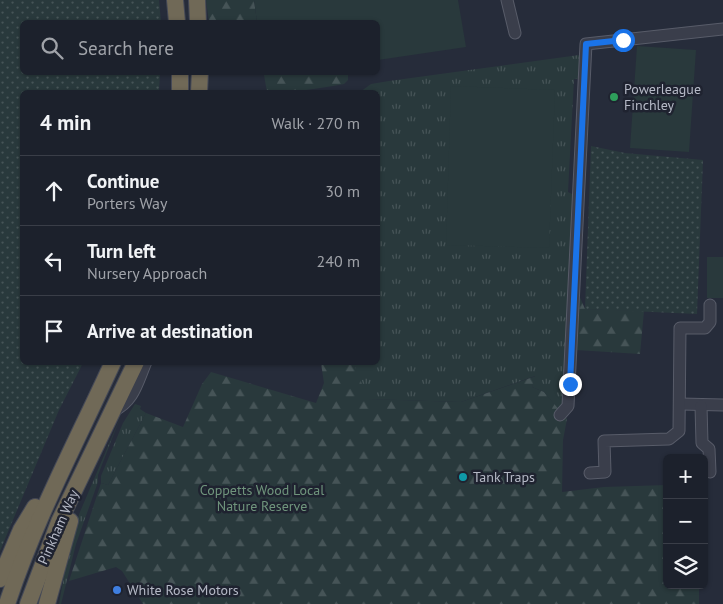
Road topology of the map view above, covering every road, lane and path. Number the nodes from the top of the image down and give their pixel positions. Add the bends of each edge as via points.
1 (174, 0) edge
2 (196, 0) edge
3 (508, 0) edge
4 (177, 20) edge
5 (198, 20) edge
6 (723, 29) edge
7 (515, 33) dead end
8 (180, 75) edge
9 (200, 75) edge
10 (180, 90) edge
11 (199, 90) edge
12 (710, 306) dead end
13 (112, 365) edge
14 (135, 365) edge
15 (145, 365) edge
16 (681, 404) junction
17 (723, 405) edge
18 (702, 406) junction
19 (113, 411) junction
20 (560, 415) dead end
21 (92, 452) junction
22 (64, 462) junction
23 (710, 472) dead end
24 (590, 473) dead end
25 (8, 559) junction
26 (0, 573) edge
27 (0, 578) edge
28 (7, 604) edge
29 (28, 604) edge
30 (47, 604) edge

1 - 4 highway
2 - 5 highway
3 - 7 street
6 - 20 street via 586,44 568,406
8 - 10 highway
9 - 11 highway
12 - 16 street via 710,322 705,328 680,328
13 - 22 highway
14 - 19 highway
15 - 19 street via 130,399 125,406
16 - 18 street
16 - 24 street via 679,431 674,436 669,439 604,441 605,472
17 - 18 street
18 - 23 street via 702,443 709,449
19 - 21 highway
21 - 29 highway, Pinkham Way via 59,522
21 - 30 highway
22 - 25 highway via 20,530
22 - 28 highway, Pinkham Way
25 - 26 highway
25 - 27 highway

